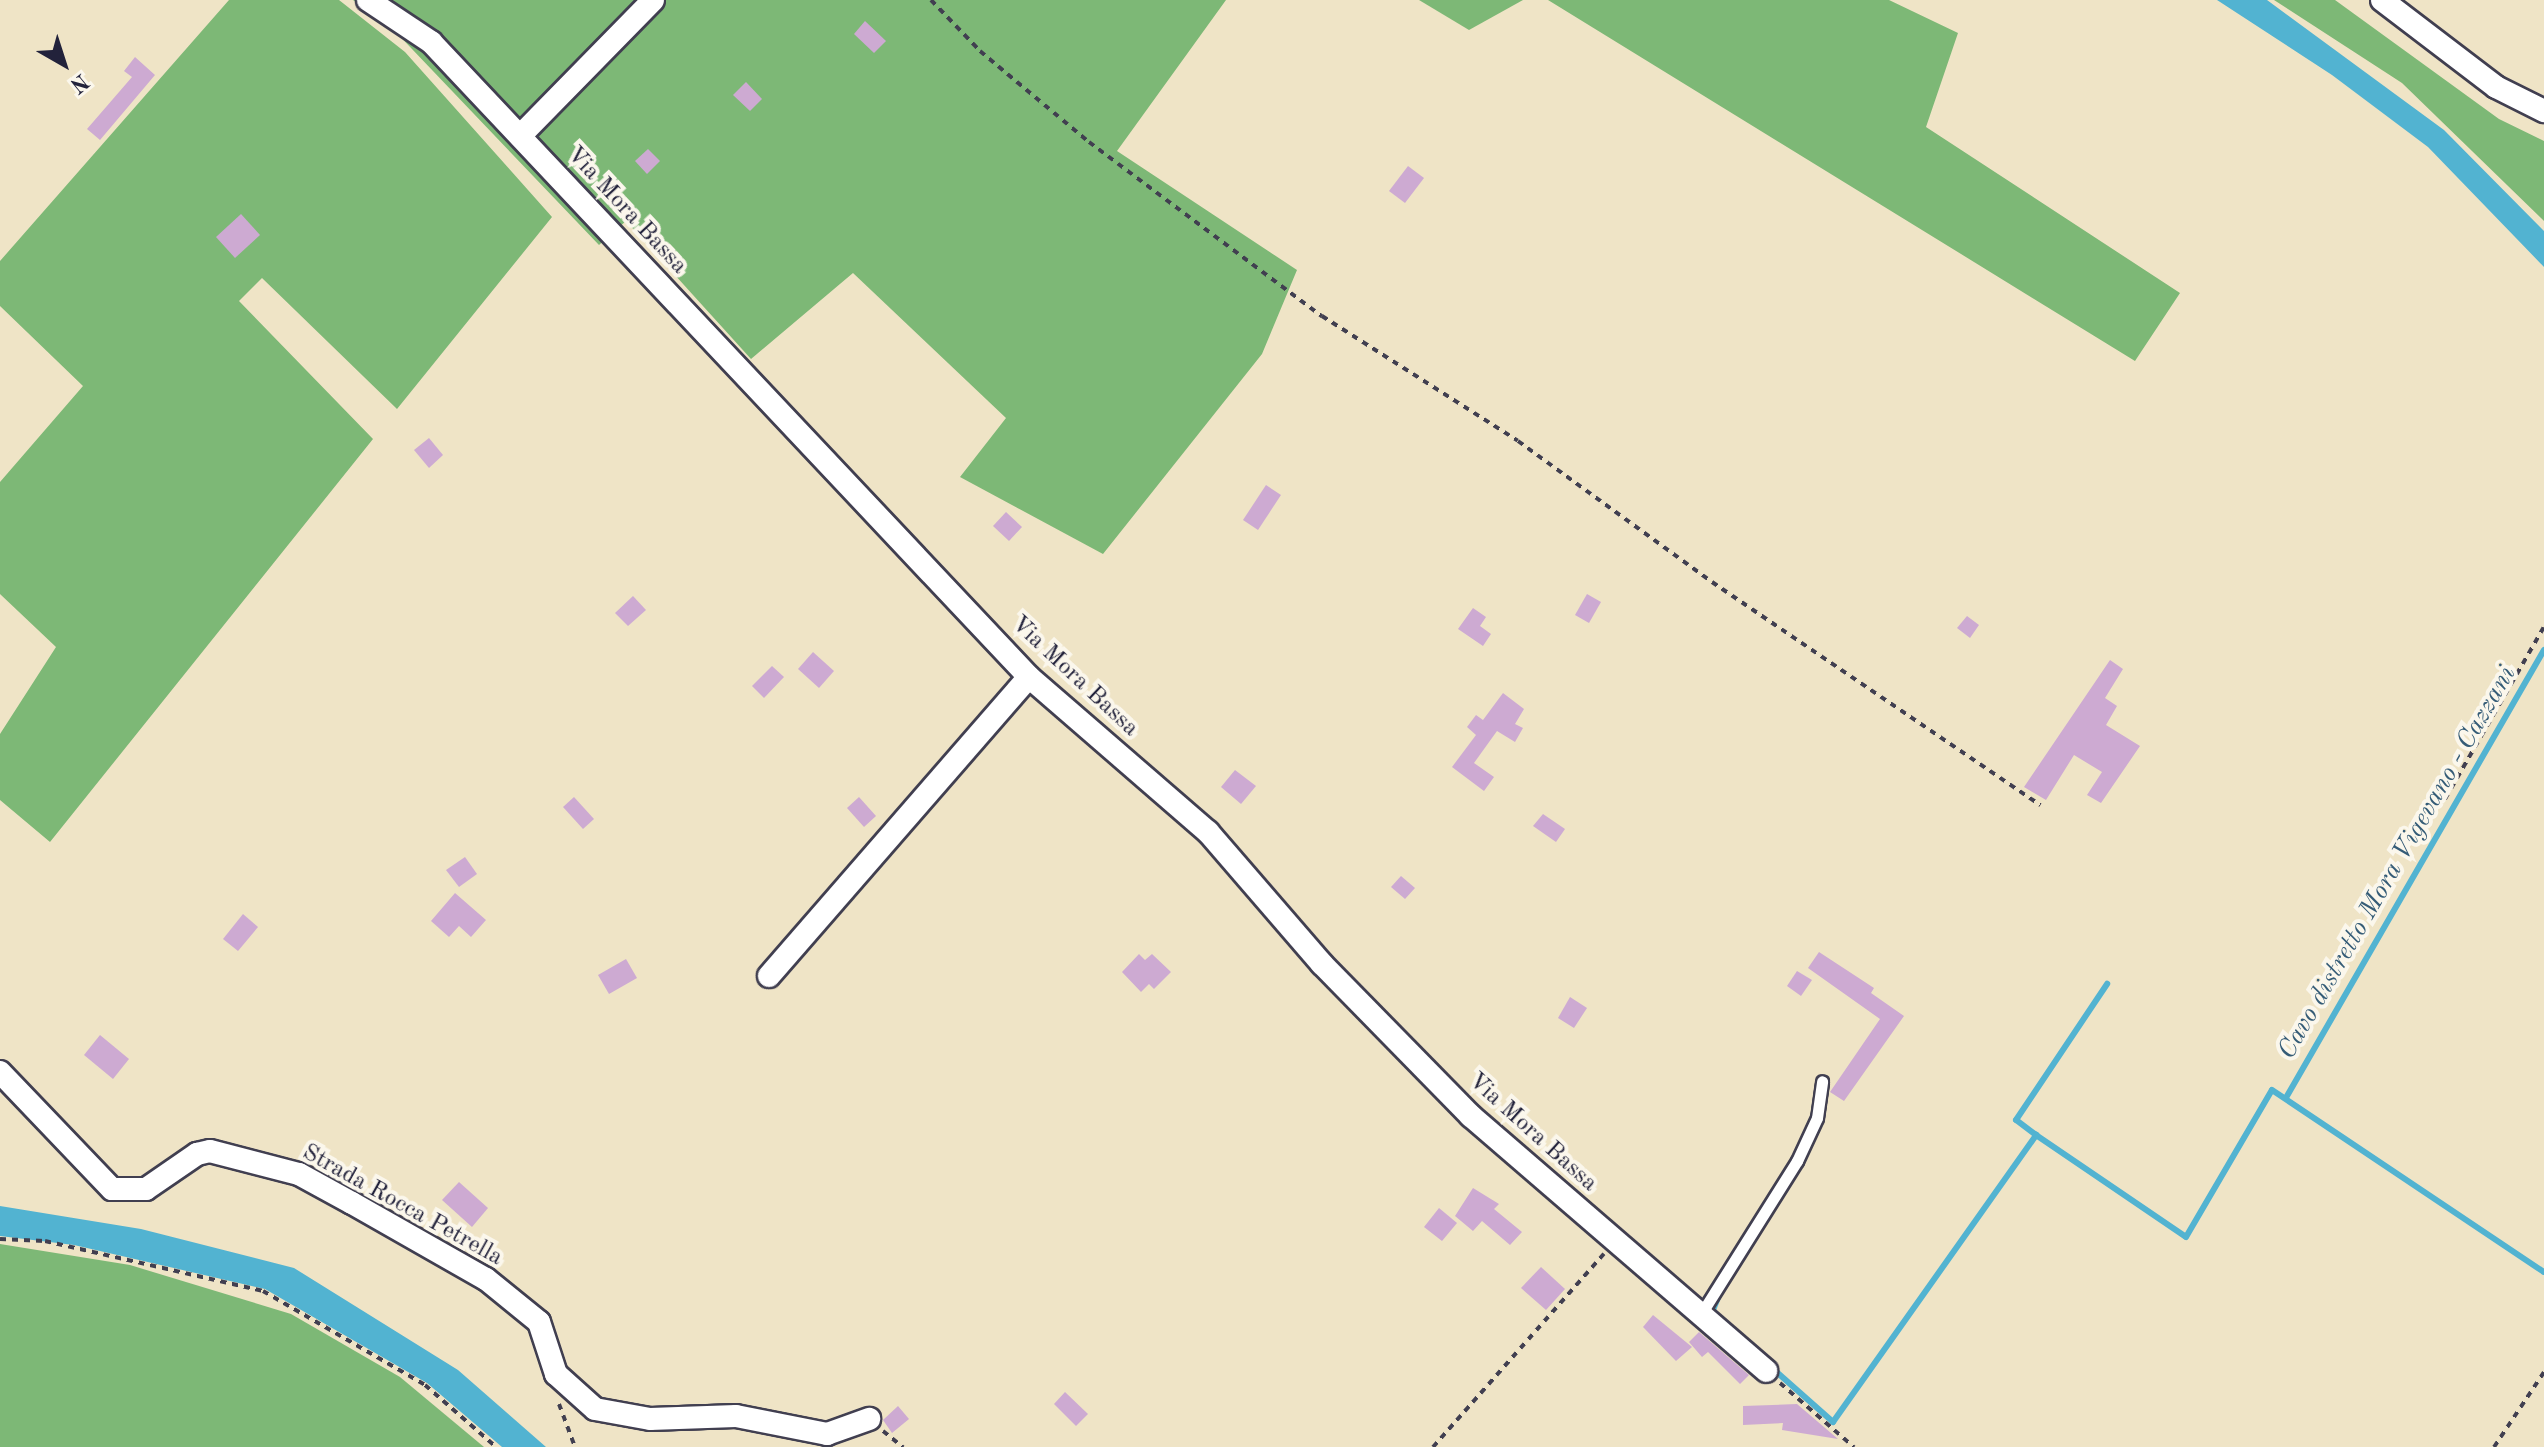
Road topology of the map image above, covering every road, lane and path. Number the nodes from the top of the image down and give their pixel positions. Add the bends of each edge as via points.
1 (368, 0) edge
2 (653, 0) edge
3 (931, 0) edge
4 (2382, 0) edge
5 (2544, 111) edge
6 (520, 136) junction
7 (2544, 627) edge
8 (1029, 677) junction
9 (2445, 799) dead end
10 (2040, 805) dead end
11 (769, 976) dead end
12 (0, 1072) edge
13 (1822, 1081) dead end
14 (0, 1239) edge
15 (1615, 1241) junction
16 (1704, 1318) junction
17 (1766, 1371) joint
18 (2544, 1372) edge
19 (869, 1419) dead end
20 (496, 1447) edge
21 (1433, 1447) edge
22 (1854, 1447) edge
23 (2494, 1447) edge

1 - 6 street, Via Mora Bassa via 431,42
2 - 6 street
3 - 10 path via 980,51 1089,142 1322,316 1518,441 1712,582
4 - 5 street via 2496,87
6 - 8 street, Via Mora Bassa
7 - 9 path
8 - 11 street
8 - 15 street, Via Mora Bassa via 1208,832 1322,964 1471,1116
12 - 19 street, Strada Rocca Petrella via 112,1189 146,1189 197,1154 210,1151 299,1174 352,1203 486,1279 539,1322 556,1374 577,1398 616,1415 736,1416 827,1434
13 - 16 lane via 1817,1118 1797,1161
14 - 20 path via 45,1241 263,1291 425,1385
15 - 16 street, Via Mora Bassa
15 - 21 path
16 - 17 street, Via Mora Bassa
17 - 22 path
18 - 23 path

